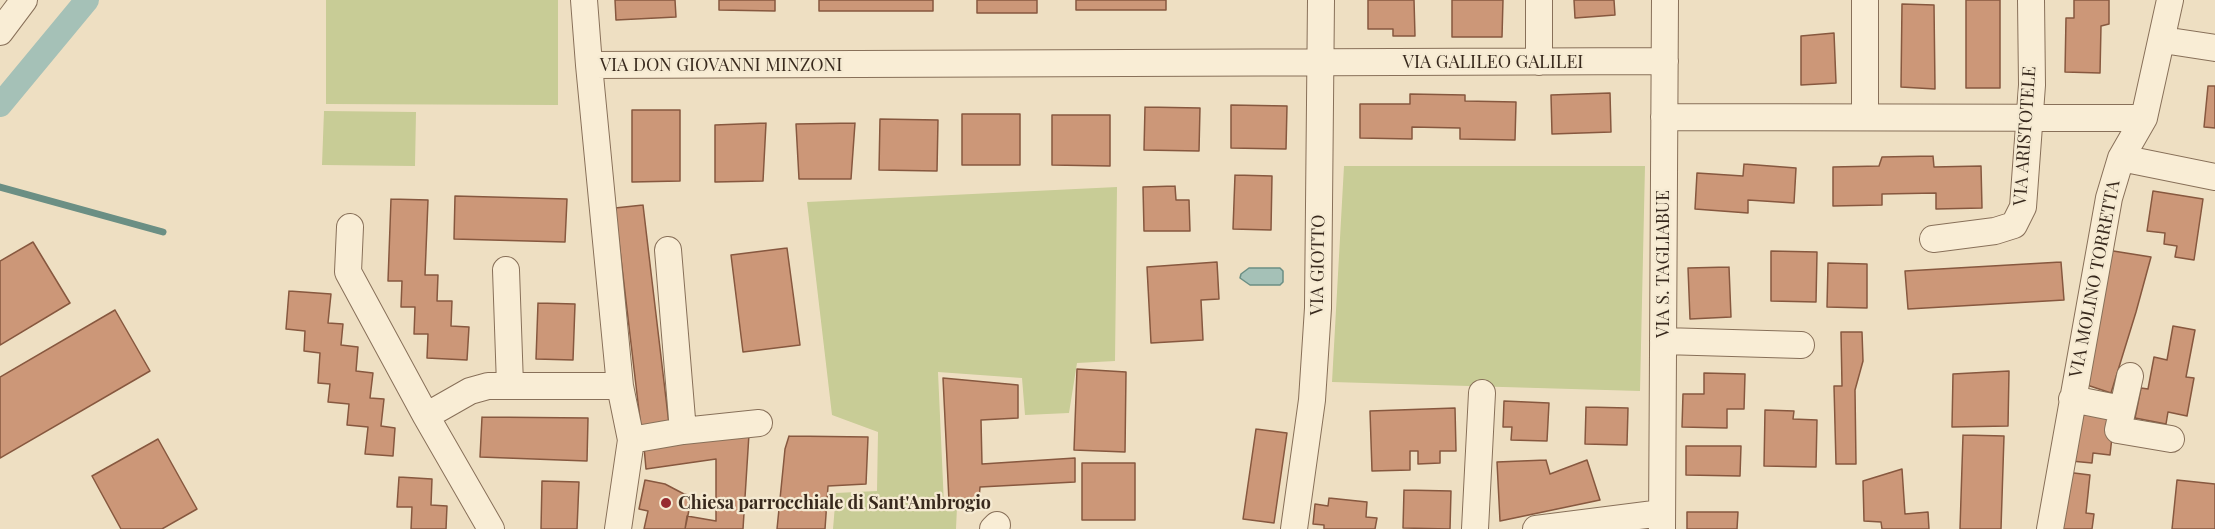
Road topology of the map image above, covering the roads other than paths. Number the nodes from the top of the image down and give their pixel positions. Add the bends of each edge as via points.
1 (24, 0) edge
2 (584, 0) edge
3 (1321, 0) edge
4 (1539, 0) edge
5 (1665, 0) edge
6 (1865, 0) edge
7 (2031, 0) edge
8 (2170, 0) edge
9 (0, 32) edge
10 (2163, 40) junction
11 (2215, 48) edge
12 (1320, 62) junction
13 (1539, 62) junction
14 (1665, 62) junction
15 (589, 65) junction
16 (1664, 117) junction
17 (1865, 117) junction
18 (2145, 118) junction
19 (2030, 119) junction
20 (2121, 158) junction
21 (2215, 177) edge
22 (350, 227) dead end
23 (1933, 239) dead end
24 (668, 250) dead end
25 (506, 270) dead end
26 (1663, 341) junction
27 (1800, 345) dead end
28 (2130, 376) dead end
29 (510, 385) junction
30 (620, 386) junction
31 (1482, 393) dead end
32 (2072, 399) junction
33 (2122, 410) junction
34 (426, 417) junction
35 (759, 423) dead end
36 (683, 431) junction
37 (2171, 439) dead end
38 (631, 440) junction
39 (1662, 521) edge
40 (491, 529) edge
41 (618, 529) edge
42 (1294, 529) edge
43 (1475, 529) edge
44 (1536, 529) edge
45 (2050, 529) edge

1 - 9 street
2 - 15 street
3 - 12 street, VIA GIOTTO
4 - 13 street
5 - 14 street, VIA S. TAGLIABUE
6 - 17 street
7 - 19 street, VIA ARISTOTELE
8 - 10 street, VIA MOLINO TORRETTA
10 - 11 street
10 - 18 street, VIA MOLINO TORRETTA
12 - 13 street, VIA GALILEO GALILEI
12 - 15 street, VIA DON GIOVANNI MINZONI
12 - 42 street, VIA GIOTTO via 1318,308 1312,400
13 - 14 street, VIA GALILEO GALILEI
14 - 16 street, VIA S. TAGLIABUE
15 - 30 street, VIA DON GIOVANNI MINZONI
16 - 17 street
16 - 26 street, VIA S. TAGLIABUE
17 - 19 street
18 - 19 street
18 - 20 street, VIA MOLINO TORRETTA
19 - 23 street, VIA ARISTOTELE via 2023,207 2014,225
20 - 21 street
20 - 32 street, VIA MOLINO TORRETTA via 2109,198
22 - 34 street via 348,272
24 - 36 street
25 - 29 street
26 - 27 street
26 - 39 street, VIA S. TAGLIABUE
28 - 33 street
29 - 30 street
29 - 34 street via 470,392
30 - 38 street, VIA DON GIOVANNI MINZONI
31 - 43 street
32 - 33 street
32 - 45 street, VIA MOLINO TORRETTA
33 - 37 street via 2118,430
34 - 40 street
35 - 36 street
36 - 38 street
38 - 41 street, VIA DON GIOVANNI MINZONI
39 - 44 street

